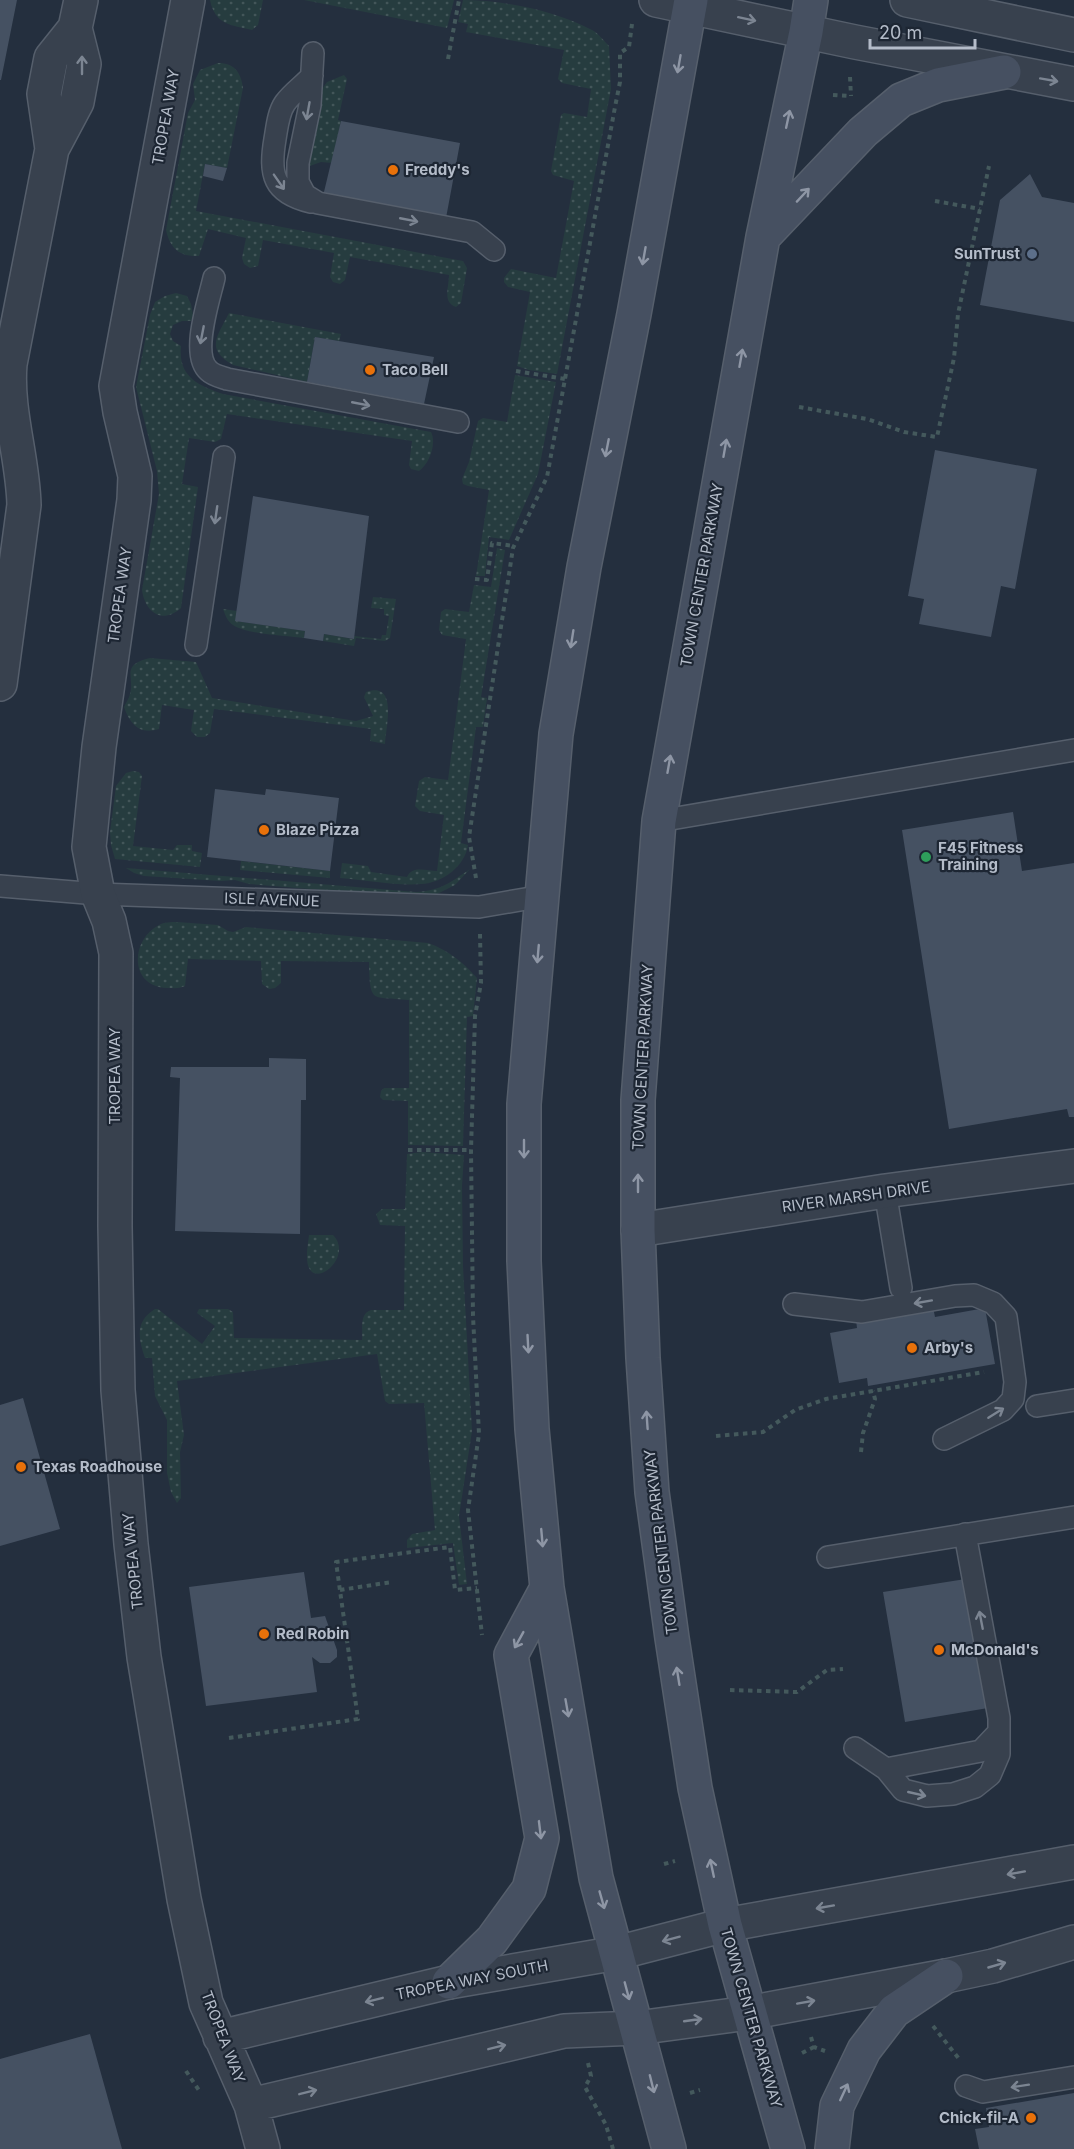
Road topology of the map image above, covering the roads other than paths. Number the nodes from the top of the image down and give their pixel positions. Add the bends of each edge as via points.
1 (188, 0) edge
2 (656, 0) edge
3 (811, 0) edge
4 (907, 0) edge
5 (691, 3) edge
6 (78, 14) edge
7 (806, 32) junction
8 (1074, 35) edge
9 (314, 53) dead end
10 (1004, 72) junction
11 (1074, 84) edge
12 (763, 237) junction
13 (494, 250) dead end
14 (214, 278) dead end
15 (458, 422) dead end
16 (224, 457) dead end
17 (196, 645) dead end
18 (0, 684) edge
19 (1074, 750) edge
20 (659, 821) junction
21 (0, 886) edge
22 (98, 894) junction
23 (543, 896) junction
24 (1074, 1166) edge
25 (885, 1191) junction
26 (638, 1230) junction
27 (901, 1288) dead end
28 (794, 1304) dead end
29 (1074, 1400) edge
30 (1037, 1406) dead end
31 (944, 1439) dead end
32 (1074, 1517) edge
33 (965, 1534) junction
34 (828, 1557) dead end
35 (547, 1588) junction
36 (999, 1732) junction
37 (855, 1748) dead end
38 (886, 1769) junction
39 (1074, 1862) edge
40 (725, 1925) junction
41 (1074, 1942) edge
42 (617, 1953) junction
43 (946, 1977) junction
44 (448, 1982) junction
45 (748, 2013) junction
46 (637, 2028) junction
47 (220, 2037) junction
48 (1074, 2077) edge
49 (966, 2086) road end
50 (251, 2106) junction
51 (263, 2149) edge
52 (669, 2149) edge
53 (788, 2149) edge
54 (832, 2149) edge

1 - 22 street, TROPEA WAY via 116,386 135,476 89,847
2 - 5 street
3 - 7 main road, TOWN CENTER PARKWAY
4 - 8 street
5 -> 7 street
5 -> 23 main road via 556,734
6 - 18 street via 51,58 44,94 52,149 10,370 24,505
7 - 10 street
12 -> 7 main road, TOWN CENTER PARKWAY
9 -> 13 lane via 310,105 298,163 298,182 305,195 318,203 472,232
10 -> 11 street
12 -> 10 main road via 863,132 901,100 938,85
20 -> 12 main road, TOWN CENTER PARKWAY
14 -> 15 lane via 200,345 202,362 210,372 227,379
16 -> 17 lane
19 - 20 lane
26 -> 20 main road, TOWN CENTER PARKWAY via 638,1100
21 - 22 lane, ISLE AVENUE
22 - 23 lane, ISLE AVENUE via 479,907
22 - 47 street, TROPEA WAY via 116,953 118,1378 132,1555 144,1657 184,1899 206,2003
23 -> 35 main road via 524,1104 524,1261 532,1429
24 - 25 street, RIVER MARSH DRIVE
25 - 26 street, RIVER MARSH DRIVE
25 - 27 lane
40 -> 26 main road, TOWN CENTER PARKWAY via 695,1788 652,1492
31 -> 28 lane via 1003,1410 1013,1399 1015,1382 1006,1317 993,1303 974,1295 955,1296 862,1312
29 - 30 lane
32 - 33 lane
33 - 34 lane
36 -> 33 lane
35 -> 42 main road via 596,1878
35 -> 44 main road via 511,1655 542,1838 529,1889 492,1940
36 - 38 lane via 981,1751
38 -> 36 lane via 903,1790 927,1796 975,1787 990,1775 999,1754
37 - 38 lane
39 -> 40 street, TROPEA WAY SOUTH
40 -> 42 street, TROPEA WAY SOUTH
40 - 45 main road, TOWN CENTER PARKWAY
43 -> 41 street
42 - 44 street, TROPEA WAY SOUTH
42 -> 46 main road
45 -> 43 street
54 -> 43 main road via 837,2106 864,2050 894,2011
44 -> 47 street, TROPEA WAY SOUTH
46 -> 45 street
45 - 53 main road, TOWN CENTER PARKWAY
50 -> 46 street via 564,2031
46 -> 52 main road
47 - 50 street, TROPEA WAY
48 -> 49 lane via 982,2092
50 - 51 street, TROPEA WAY

